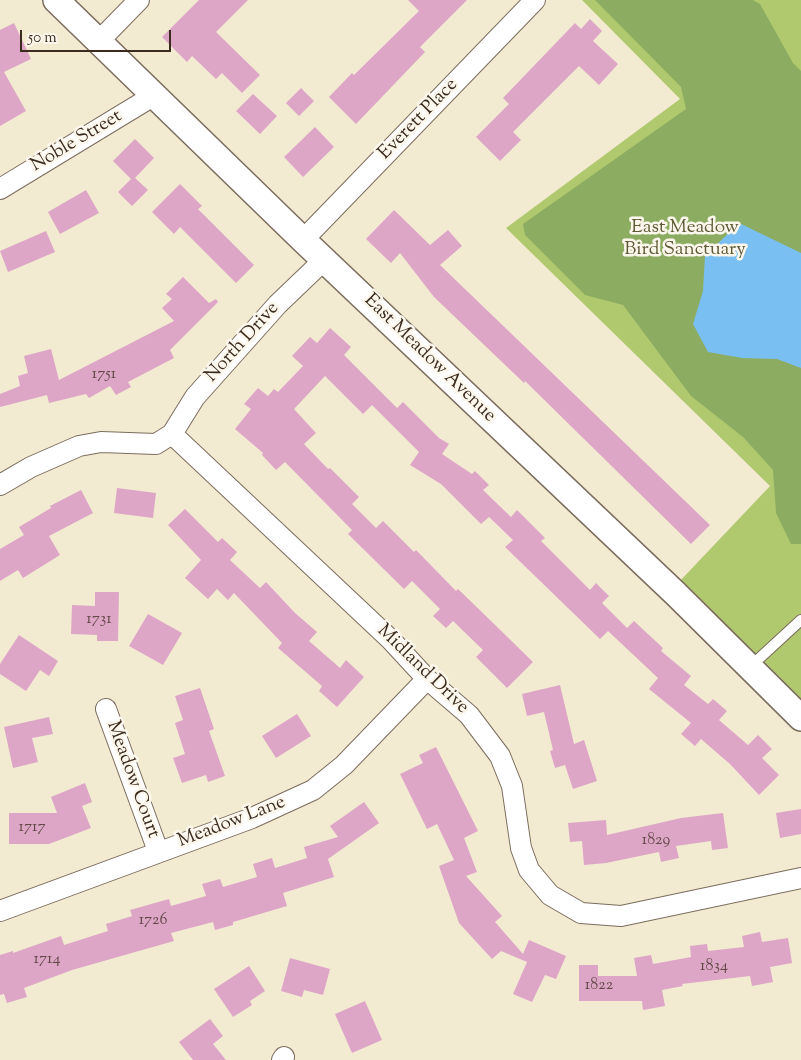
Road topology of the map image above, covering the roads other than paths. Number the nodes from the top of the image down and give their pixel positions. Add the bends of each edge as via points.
1 (56, 0) edge
2 (139, 0) edge
3 (535, 0) edge
4 (99, 41) junction
5 (153, 96) junction
6 (0, 189) edge
7 (303, 240) junction
8 (324, 260) junction
9 (172, 434) junction
10 (0, 485) edge
11 (801, 620) edge
12 (750, 666) junction
13 (427, 678) junction
14 (106, 709) dead end
15 (801, 718) edge
16 (158, 851) junction
17 (801, 878) edge
18 (0, 911) edge

1 - 4 street, East Meadow Avenue
2 - 4 street
3 - 7 street, Everett Place
4 - 5 street, East Meadow Avenue
5 - 6 street, Noble Street
5 - 7 street, East Meadow Avenue
7 - 8 street, East Meadow Avenue
8 - 9 street, North Drive via 278,304 195,397
8 - 12 street, East Meadow Avenue
9 - 10 street via 156,444 101,442 79,446
9 - 13 street, Midland Drive via 391,640
11 - 12 lane
12 - 15 street, East Meadow Avenue
13 - 16 street, Meadow Lane via 344,765 313,790 252,818
13 - 17 street, Midland Drive via 469,715 500,756 512,786 521,848 529,870 550,895 581,913 621,916
14 - 16 street, Meadow Court
16 - 18 street, Meadow Lane

